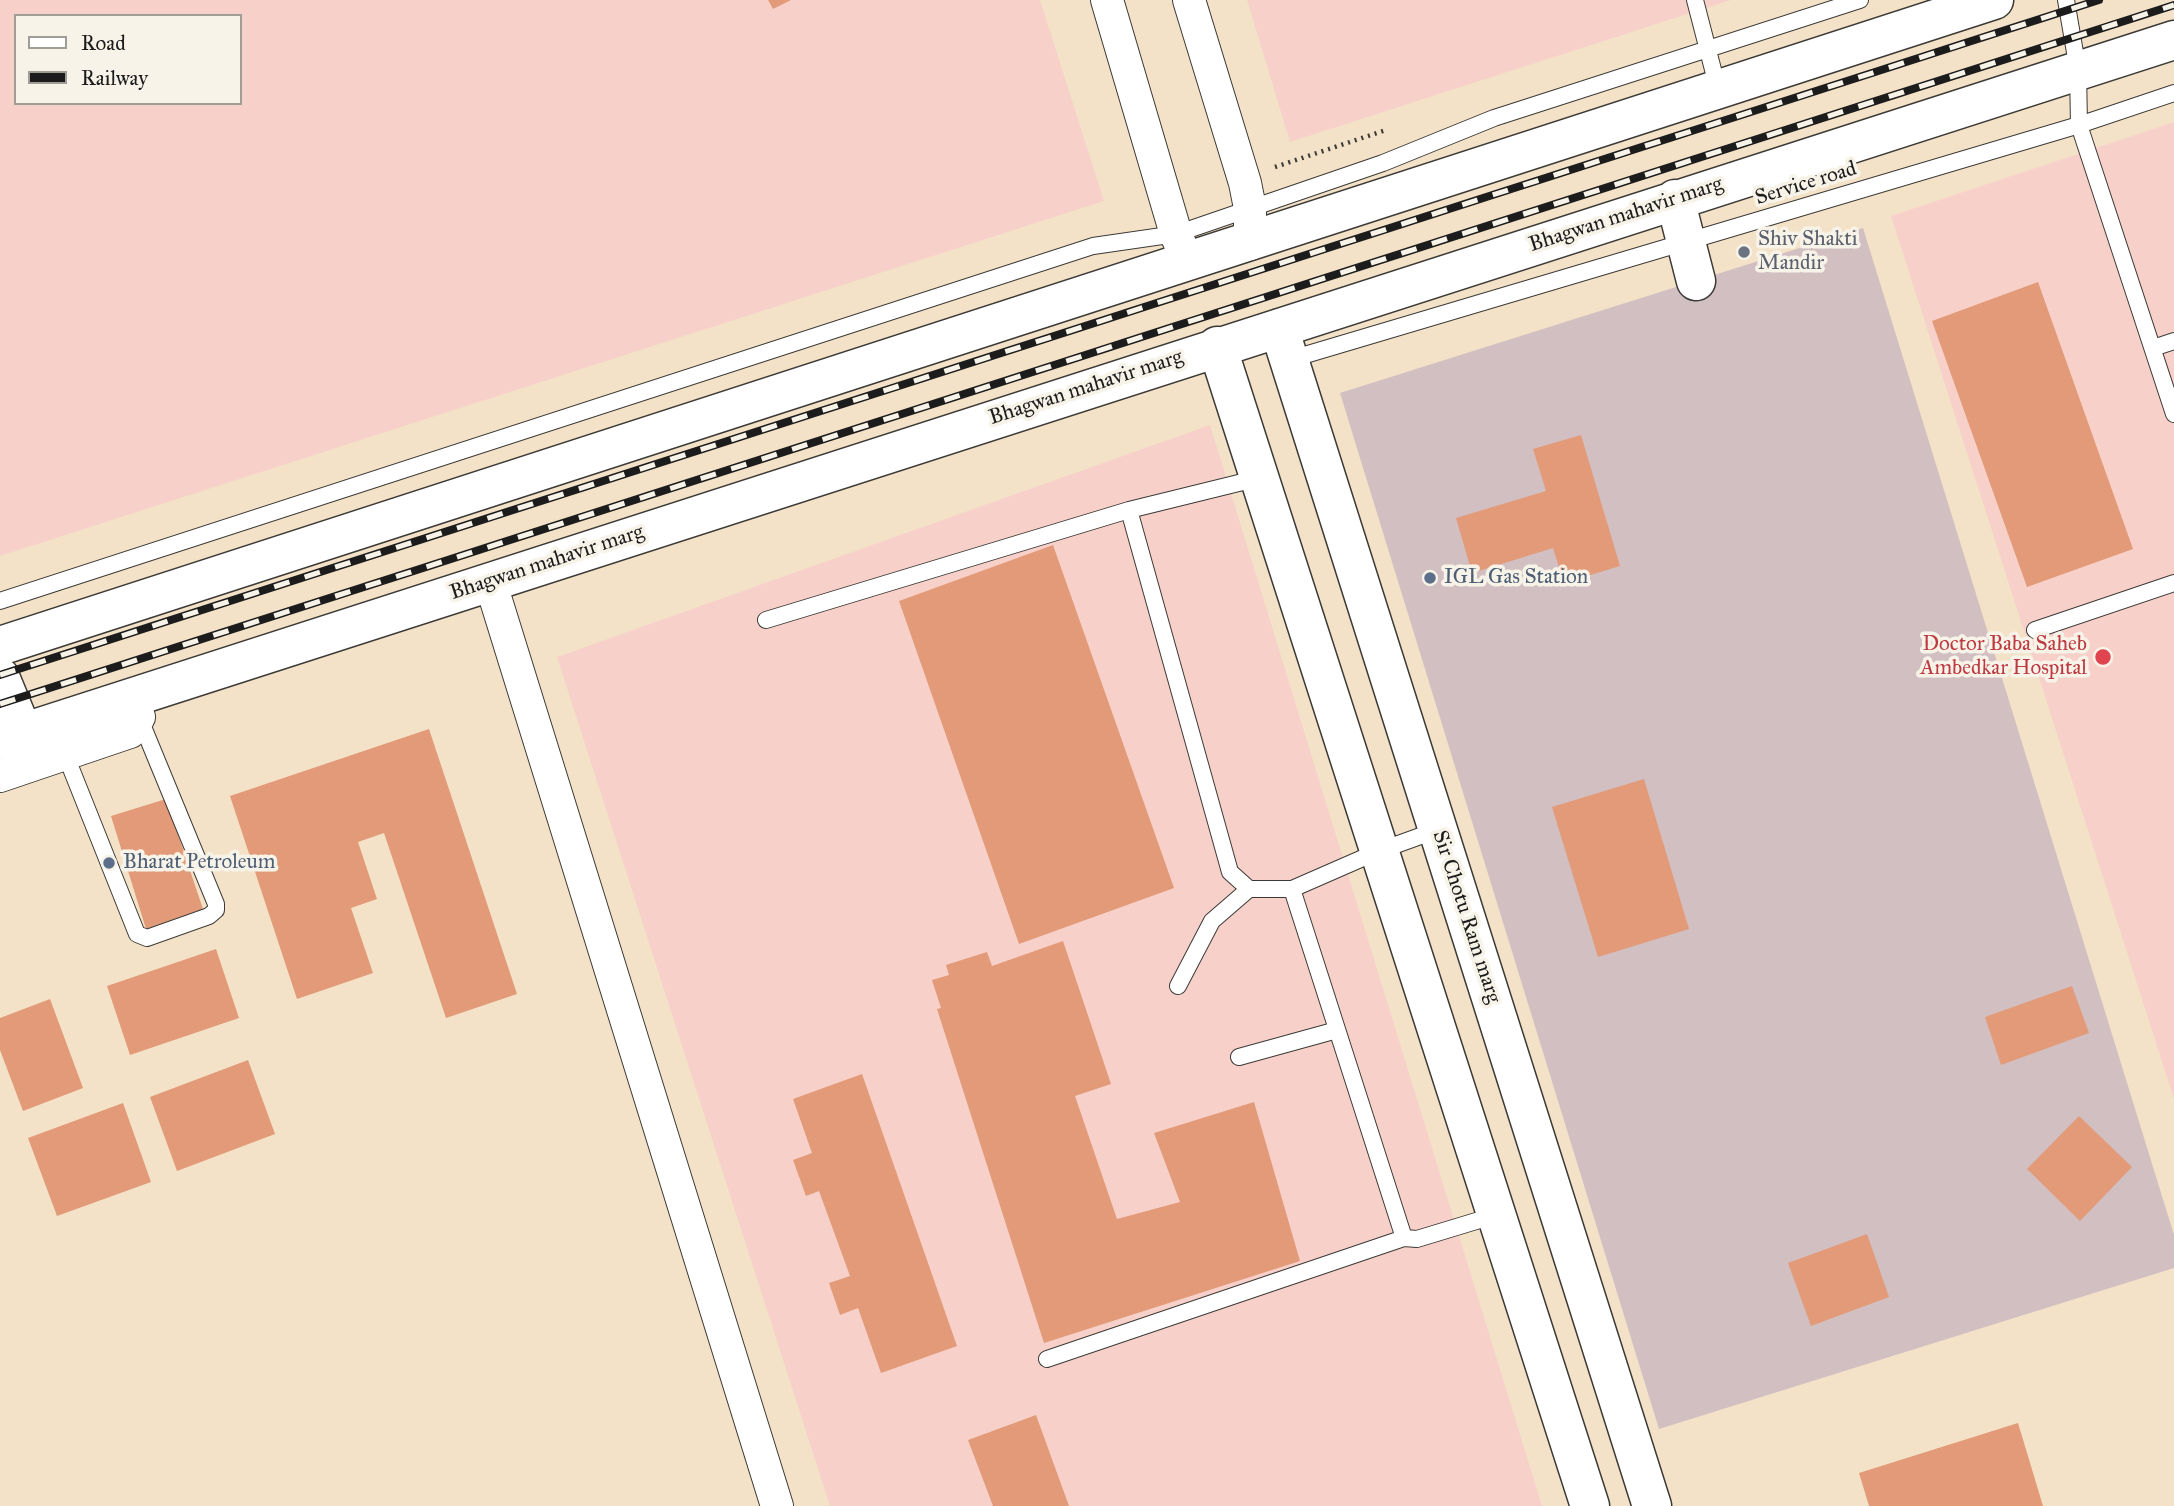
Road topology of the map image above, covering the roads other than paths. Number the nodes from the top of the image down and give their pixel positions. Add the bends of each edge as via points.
1 (1107, 0) edge
2 (1189, 0) edge
3 (1695, 0) edge
4 (1860, 0) edge
5 (1994, 0) edge
6 (2066, 0) edge
7 (2174, 40) edge
8 (1709, 49) junction
9 (2078, 70) junction
10 (1718, 89) junction
11 (2174, 93) edge
12 (2079, 125) junction
13 (1675, 199) junction
14 (1250, 226) junction
15 (1182, 248) junction
16 (1696, 281) dead end
17 (2174, 341) edge
18 (1283, 344) junction
19 (1217, 346) junction
20 (2153, 348) junction
21 (2174, 414) edge
22 (1259, 478) junction
23 (1129, 510) junction
24 (490, 581) junction
25 (2174, 583) edge
26 (0, 601) edge
27 (766, 620) dead end
28 (2035, 630) dead end
29 (0, 646) edge
30 (0, 677) edge
31 (135, 708) junction
32 (35, 738) edge
33 (0, 776) edge
34 (1438, 830) junction
35 (1379, 851) junction
36 (1292, 889) junction
37 (1249, 890) junction
38 (1178, 986) dead end
39 (1337, 1030) junction
40 (1239, 1057) dead end
41 (1496, 1215) junction
42 (1404, 1238) junction
43 (1047, 1359) dead end
44 (777, 1506) edge
45 (1590, 1506) edge
46 (1652, 1506) edge

1 - 15 street
2 - 14 street
3 - 8 lane
4 - 8 lane
5 - 10 main road
6 - 9 lane
7 - 9 main road, Bhagwan mahavir marg
8 - 10 lane
8 - 14 lane via 1494,118 1383,163
9 - 12 lane
9 - 13 main road, Bhagwan mahavir marg
10 - 14 main road
11 - 12 lane, Service road
12 - 18 lane, Service road
12 - 20 lane
13 - 16 main road
13 - 18 main road, Bhagwan mahavir marg
14 - 15 main road
15 - 26 lane via 1093,246
15 - 29 main road
17 - 20 lane
18 - 19 main road, Bhagwan mahavir marg
18 - 34 main road, Sir Chotu Ram marg
19 - 22 main road
19 - 24 main road, Bhagwan mahavir marg
20 - 21 lane
22 - 23 lane
22 - 35 main road
23 - 27 lane
23 - 37 lane via 1230,872
24 - 31 main road, Bhagwan mahavir marg
24 - 44 street
25 - 28 lane
30 - 32 main road
31 - 32 main road, Bhagwan mahavir marg
31 - 32 lane via 216,904 209,916 147,938 137,934
32 - 33 street
34 - 35 lane
34 - 46 main road, Sir Chotu Ram marg
35 - 36 lane
35 - 41 main road
36 - 37 lane
36 - 39 lane
37 - 38 lane via 1212,920
39 - 40 lane
39 - 42 lane
41 - 42 lane via 1417,1240
41 - 45 main road
42 - 43 lane

